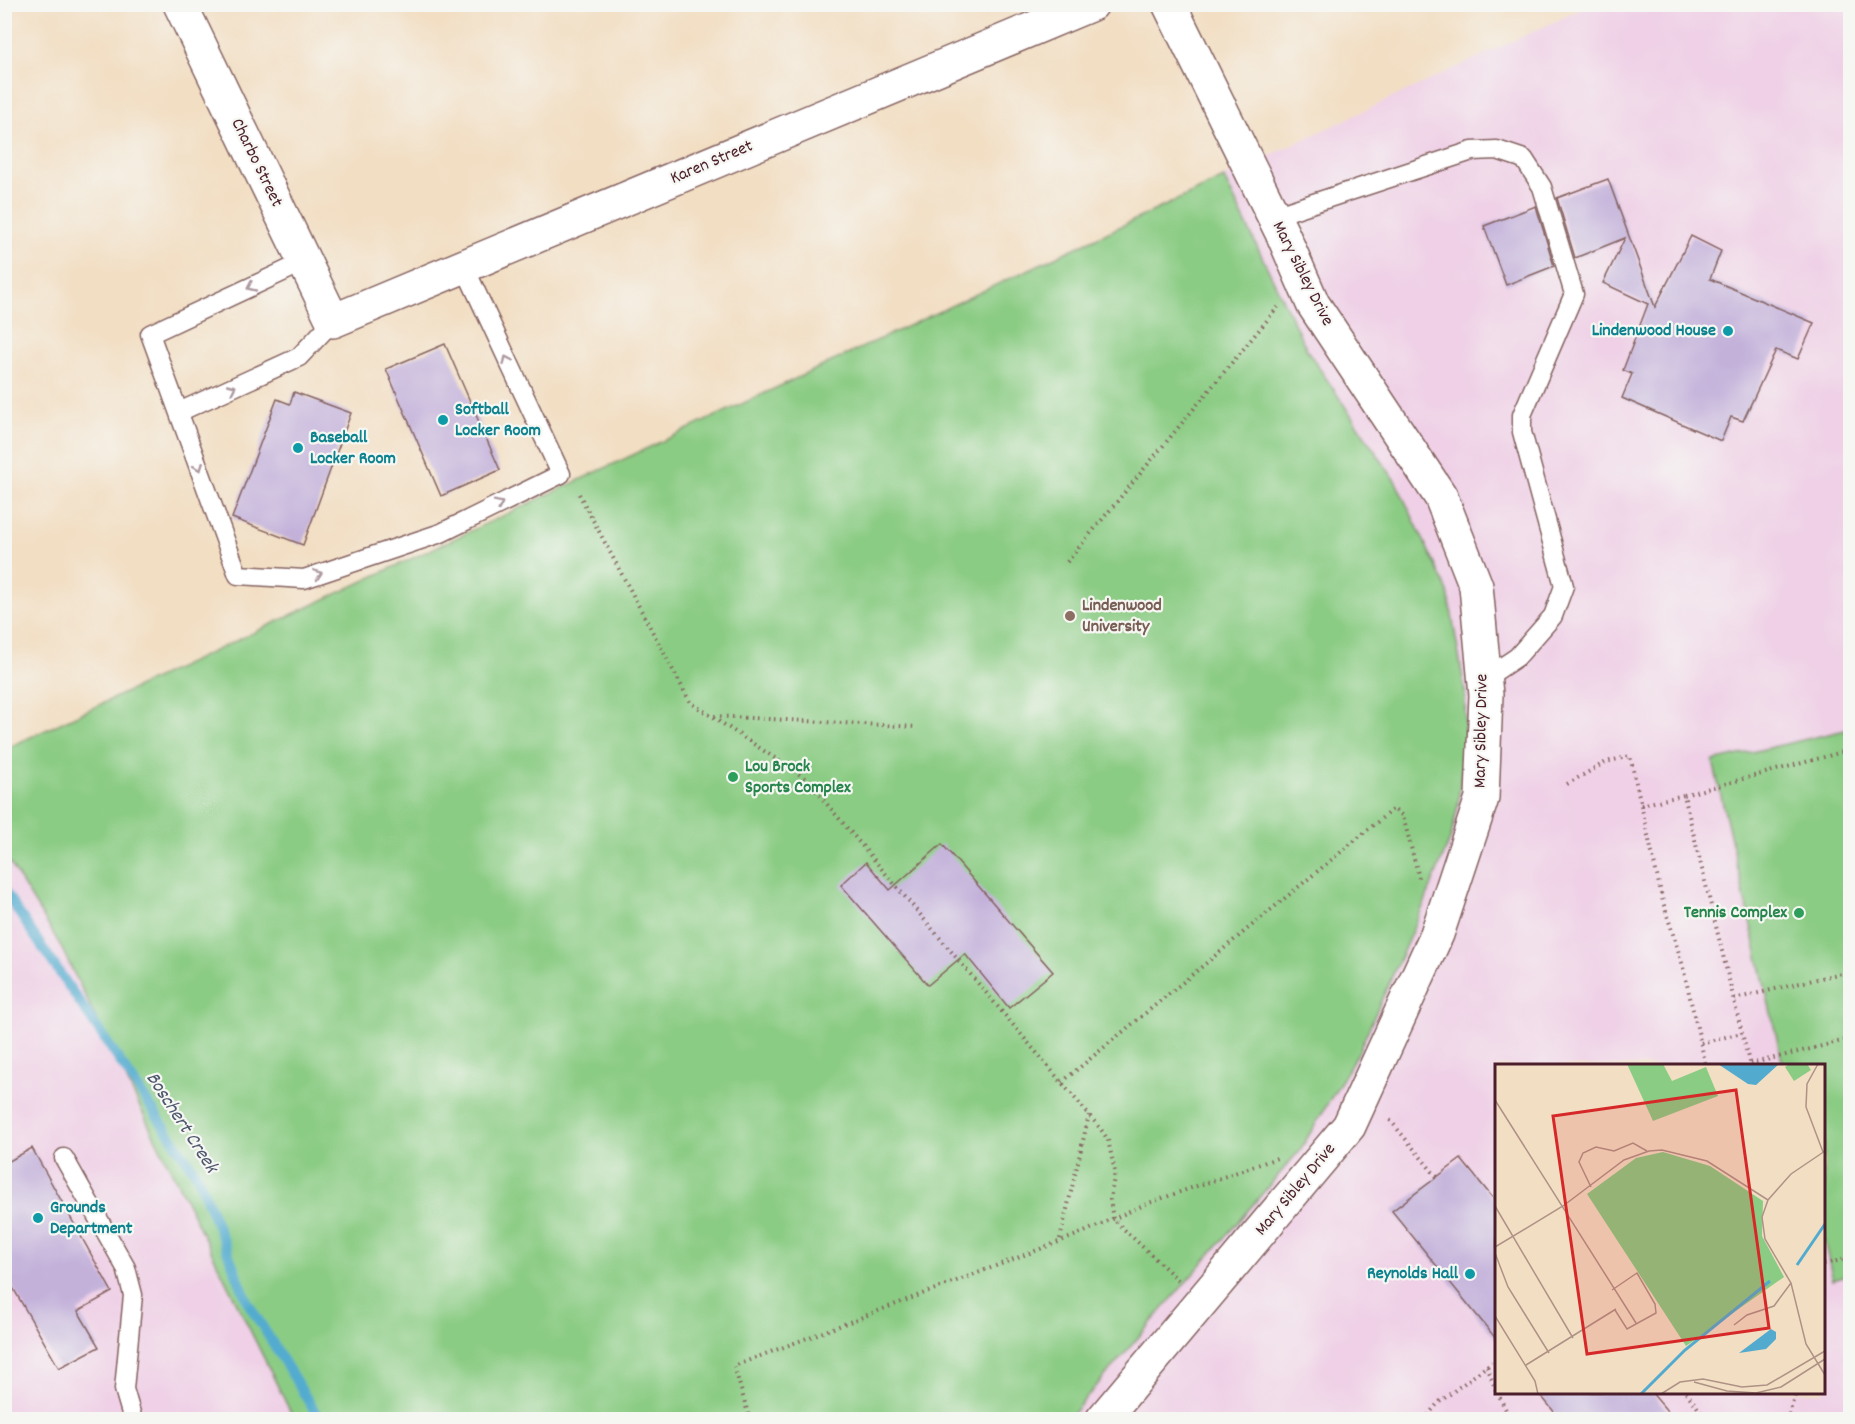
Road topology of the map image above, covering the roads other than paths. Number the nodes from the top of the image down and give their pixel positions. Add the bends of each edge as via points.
1 (180, 4) edge
2 (1092, 4) edge
3 (1169, 4) edge
4 (1274, 216) junction
5 (304, 262) junction
6 (464, 266) junction
7 (333, 321) junction
8 (179, 412) junction
9 (1484, 679) junction
10 (64, 1158) dead end
11 (134, 1419) edge
12 (1102, 1419) edge

1 - 5 street, Charbo Street
2 - 6 street, Karen Street
3 - 4 street, Mary Sibley Drive
4 - 9 street, Mary Sibley Drive via 1313,304 1440,497 1476,586
4 - 9 lane via 1472,151 1497,150 1524,159 1542,187 1574,294 1522,415 1522,432 1564,586 1553,616 1517,657
5 - 7 street, Charbo Street
5 -> 8 lane via 150,334
6 - 7 street, Karen Street
8 -> 6 lane via 238,575 304,579 441,533 561,474
8 -> 7 lane via 299,357
9 - 12 street, Mary Sibley Drive via 1482,798 1437,934 1349,1126
10 - 11 lane via 126,1268 133,1295 124,1389

